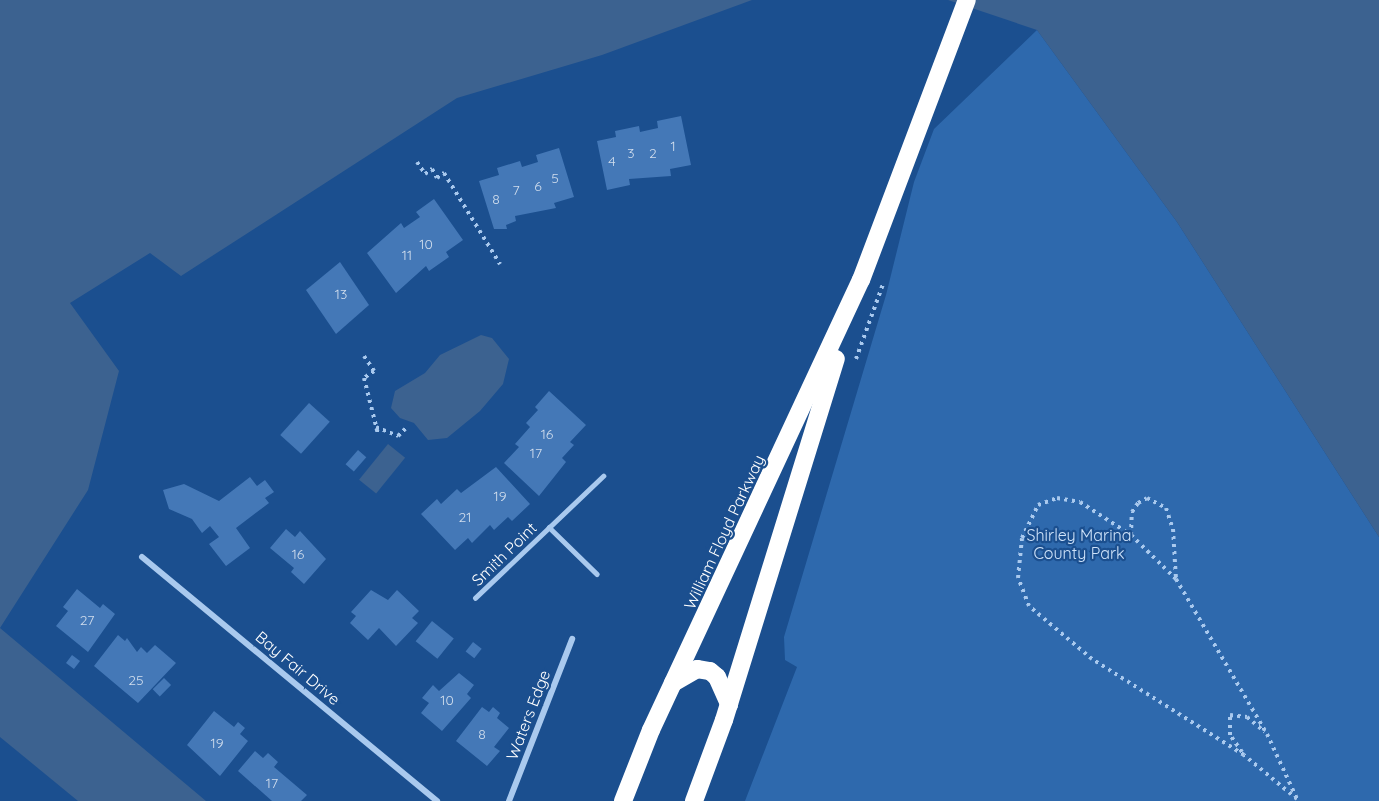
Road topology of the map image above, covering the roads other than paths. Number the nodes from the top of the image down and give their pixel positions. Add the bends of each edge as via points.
1 (967, 0) edge
2 (861, 280) junction
3 (603, 476) dead end
4 (549, 527) junction
5 (142, 557) dead end
6 (597, 574) dead end
7 (475, 598) dead end
8 (572, 639) dead end
9 (674, 683) junction
10 (729, 704) junction
11 (437, 801) edge
12 (509, 801) edge
13 (623, 801) edge
14 (694, 801) edge

1 - 2 highway, William Floyd Parkway
2 - 9 highway, William Floyd Parkway
2 - 10 highway, William Floyd Parkway
3 - 4 lane, Smith Point
4 - 6 lane, Smith Point
4 - 7 lane, Smith Point
5 - 11 street, Bay Fair Drive
8 - 12 street, Waters Edge
9 - 10 highway via 697,669 710,671 717,677
9 - 13 highway, William Floyd Parkway
10 - 14 highway, William Floyd Parkway

